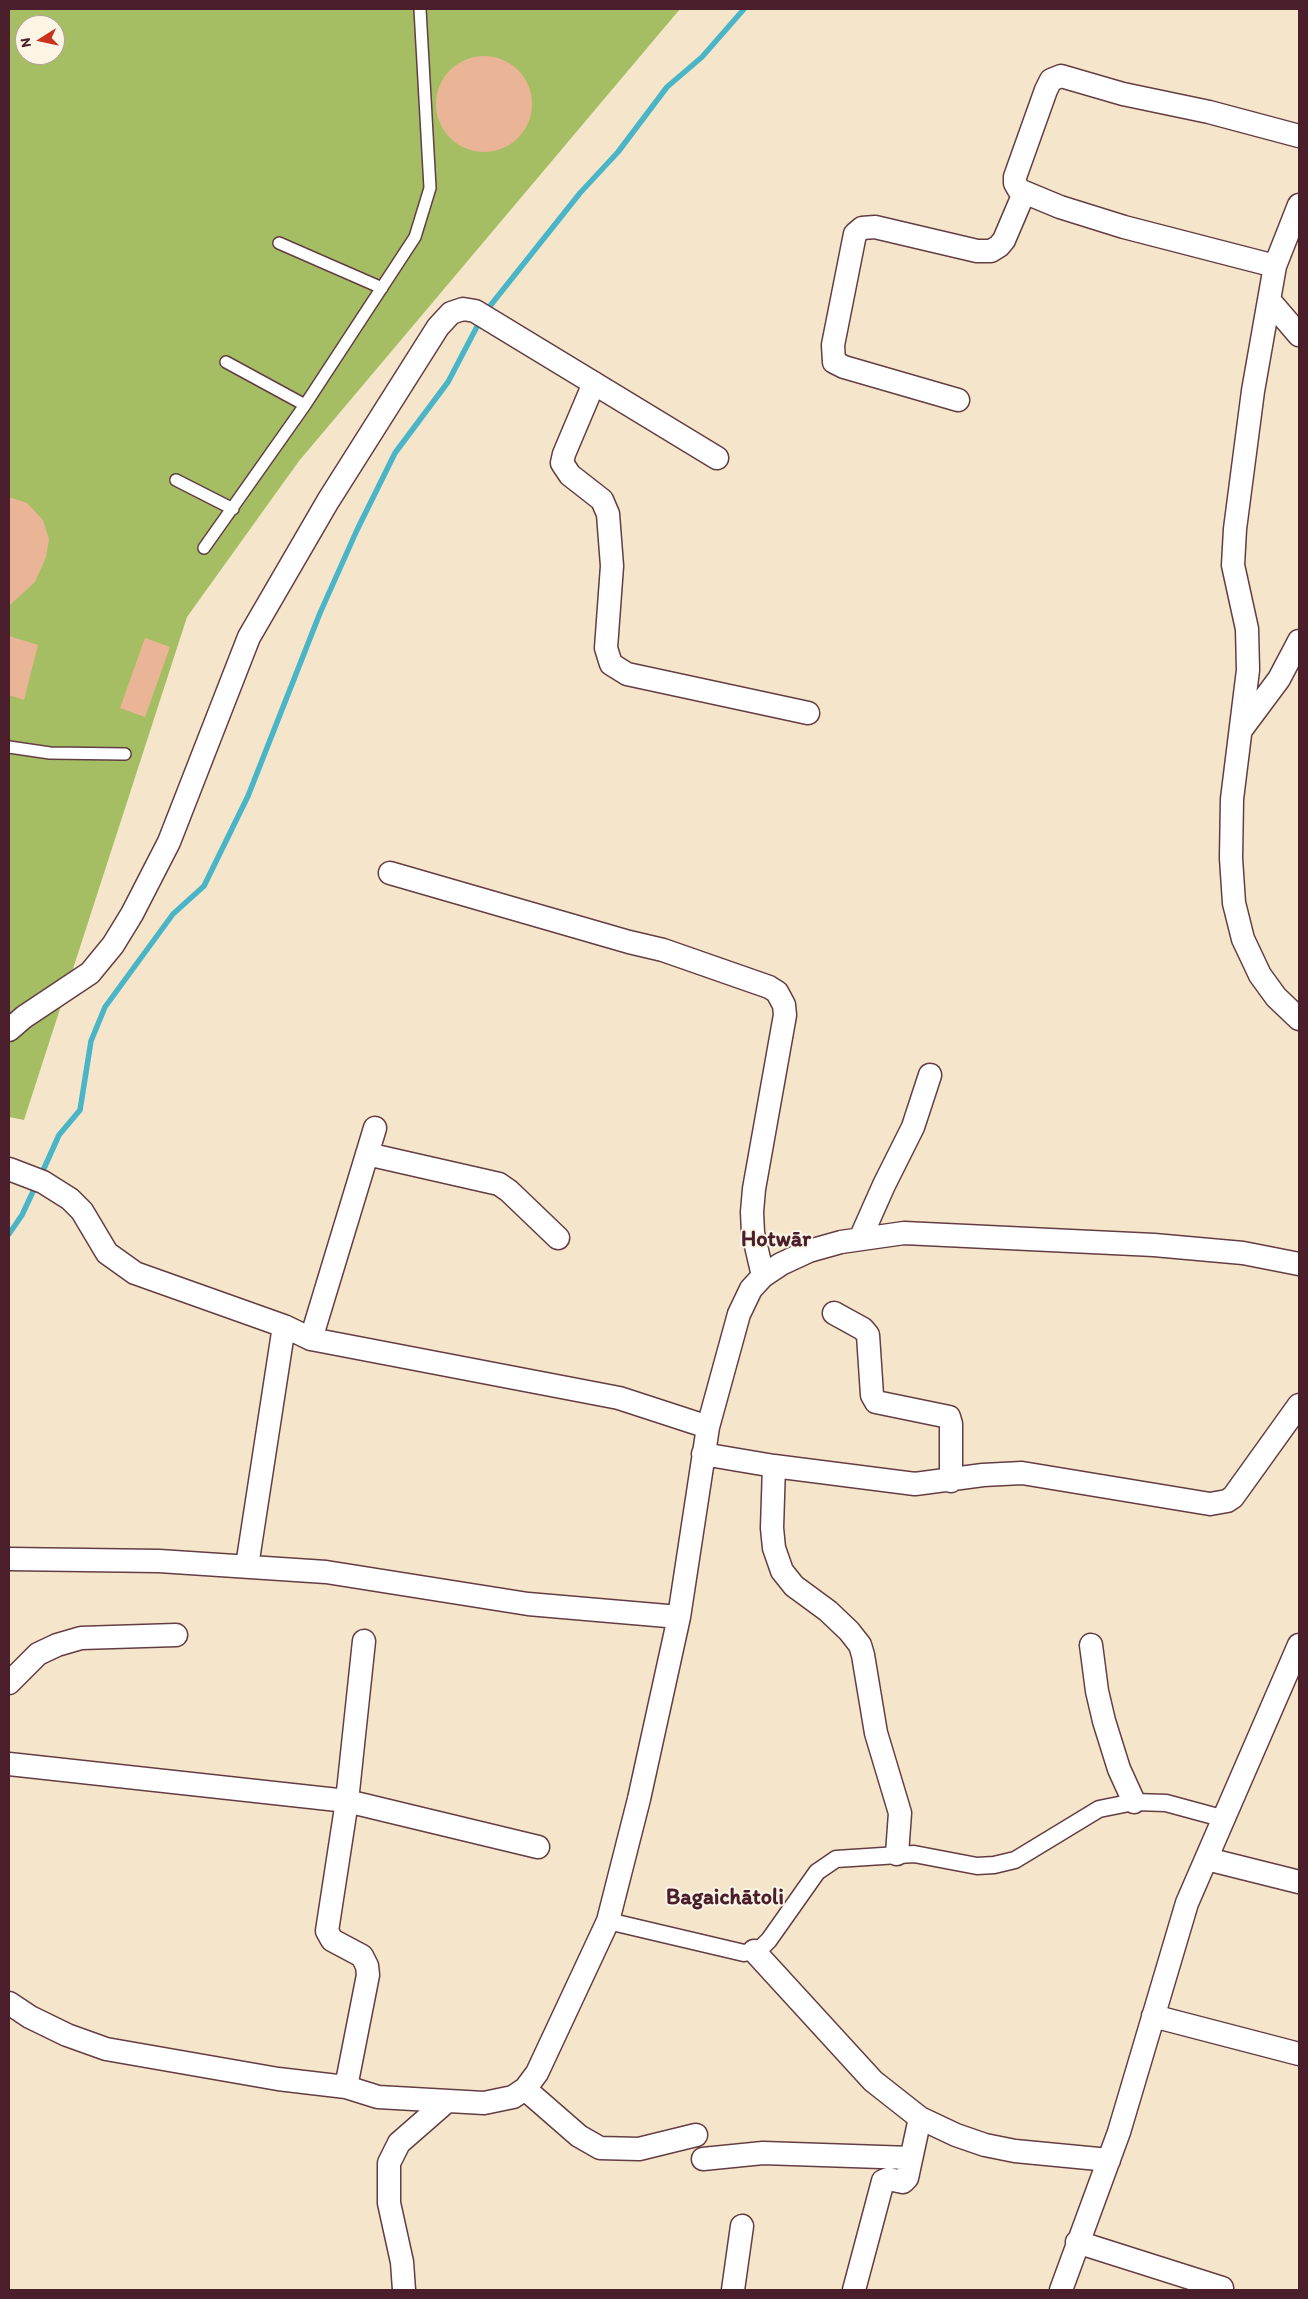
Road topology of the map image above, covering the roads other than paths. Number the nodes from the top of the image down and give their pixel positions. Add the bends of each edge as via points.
1 (420, 9) edge
2 (1299, 136) edge
3 (1024, 193) junction
4 (1299, 204) edge
5 (279, 243) dead end
6 (1275, 266) junction
7 (382, 288) junction
8 (1269, 300) junction
9 (1299, 335) edge
10 (226, 362) dead end
11 (594, 383) junction
12 (958, 400) dead end
13 (305, 406) junction
14 (717, 458) dead end
15 (176, 480) dead end
16 (232, 509) junction
17 (204, 548) dead end
18 (1299, 641) edge
19 (808, 713) dead end
20 (1240, 730) junction
21 (9, 747) edge
22 (125, 754) dead end
23 (390, 873) dead end
24 (1299, 1019) edge
25 (9, 1030) edge
26 (930, 1075) dead end
27 (375, 1128) dead end
28 (367, 1154) junction
29 (26, 1176) edge
30 (558, 1238) dead end
31 (860, 1239) junction
32 (1299, 1264) edge
33 (763, 1276) junction
34 (834, 1313) dead end
35 (284, 1326) junction
36 (311, 1339) junction
37 (1299, 1406) edge
38 (708, 1427) junction
39 (703, 1454) junction
40 (774, 1466) junction
41 (951, 1480) junction
42 (9, 1559) edge
43 (247, 1566) junction
44 (679, 1617) junction
45 (176, 1635) dead end
46 (364, 1641) dead end
47 (1091, 1645) dead end
48 (1299, 1645) edge
49 (9, 1683) edge
50 (9, 1764) edge
51 (347, 1801) junction
52 (1134, 1802) junction
53 (1225, 1819) junction
54 (538, 1847) dead end
55 (897, 1854) junction
56 (1207, 1859) junction
57 (1299, 1882) edge
58 (608, 1921) junction
59 (754, 1951) junction
60 (9, 2003) edge
61 (1154, 2016) junction
62 (1299, 2054) edge
63 (346, 2087) junction
64 (525, 2090) junction
65 (446, 2102) junction
66 (920, 2118) junction
67 (696, 2135) dead end
68 (911, 2158) junction
69 (703, 2159) dead end
70 (1109, 2160) junction
71 (742, 2226) dead end
72 (1077, 2242) junction
73 (1222, 2288) dead end
74 (404, 2290) edge
75 (733, 2290) edge
76 (854, 2290) edge
77 (1061, 2290) edge

1 - 7 lane via 430,188 416,237
2 - 3 street via 1061,76 1051,80 1046,90 1016,171 1015,183
3 - 6 street via 1124,227
3 - 12 street via 1004,240 991,251 977,251 875,227 862,228 855,234 833,345 834,362 844,368
4 - 6 street
5 - 7 lane
6 - 8 street
7 - 13 lane
8 - 9 street
8 - 20 street via 1253,391 1233,549 1248,645
10 - 13 lane
11 - 14 street
11 - 19 street via 562,462 570,475 602,500 608,514 612,566 606,648 611,664 627,674
11 - 25 street via 482,315 458,310 445,319 249,637 169,842 132,914 90,973
13 - 16 lane
15 - 16 lane
16 - 17 lane
18 - 20 street via 1279,679
20 - 24 street via 1232,799 1234,903 1243,939 1260,975 1276,997
21 - 22 lane via 50,753
23 - 33 street via 662,950 777,992 785,1015 752,1212 753,1233
26 - 31 street via 913,1127
27 - 28 street
28 - 30 street via 499,1184
28 - 36 street
29 - 35 street via 70,1199 82,1211 107,1253 127,1268
31 - 32 street via 904,1233 1154,1245 1244,1253
31 - 33 street via 809,1251
33 - 38 street via 751,1289 739,1314
34 - 41 street via 868,1335 872,1395 876,1402 949,1417
35 - 36 street
35 - 43 street
36 - 38 street via 618,1398
37 - 41 street via 1239,1489 1227,1501 1218,1504 1022,1473
38 - 39 street
39 - 40 street
39 - 44 street
40 - 41 street via 915,1484
40 - 55 street via 772,1528 782,1572 794,1586 849,1631 863,1655 876,1733 898,1802
42 - 43 street via 159,1560
43 - 44 street via 326,1572 528,1604
44 - 58 street
45 - 49 street via 82,1638 57,1645 38,1654
46 - 51 street
47 - 52 street via 1104,1721 1119,1769
48 - 53 street
50 - 51 street
51 - 54 street
51 - 63 street via 327,1931 332,1940 362,1956 368,1974
52 - 53 street via 1166,1804
52 - 55 street via 1098,1809 1015,1860 994,1865 977,1866 914,1854
53 - 56 street
55 - 59 street via 846,1856 824,1866 807,1884 769,1940
56 - 57 street
56 - 61 street via 1187,1903
58 - 59 street via 744,1953
58 - 64 street via 537,2073
59 - 66 street via 874,2081
60 - 63 street via 30,2018 106,2049 278,2079
61 - 62 street
61 - 70 street
63 - 65 street via 378,2097
64 - 65 street via 500,2101
64 - 67 street via 579,2136 600,2148 639,2149
65 - 74 street via 399,2143 389,2163 389,2203 402,2262
66 - 68 street
66 - 70 street via 985,2145
68 - 69 street via 763,2153
68 - 76 street via 905,2181 884,2180
70 - 72 street
71 - 75 street
72 - 73 street
72 - 77 street

